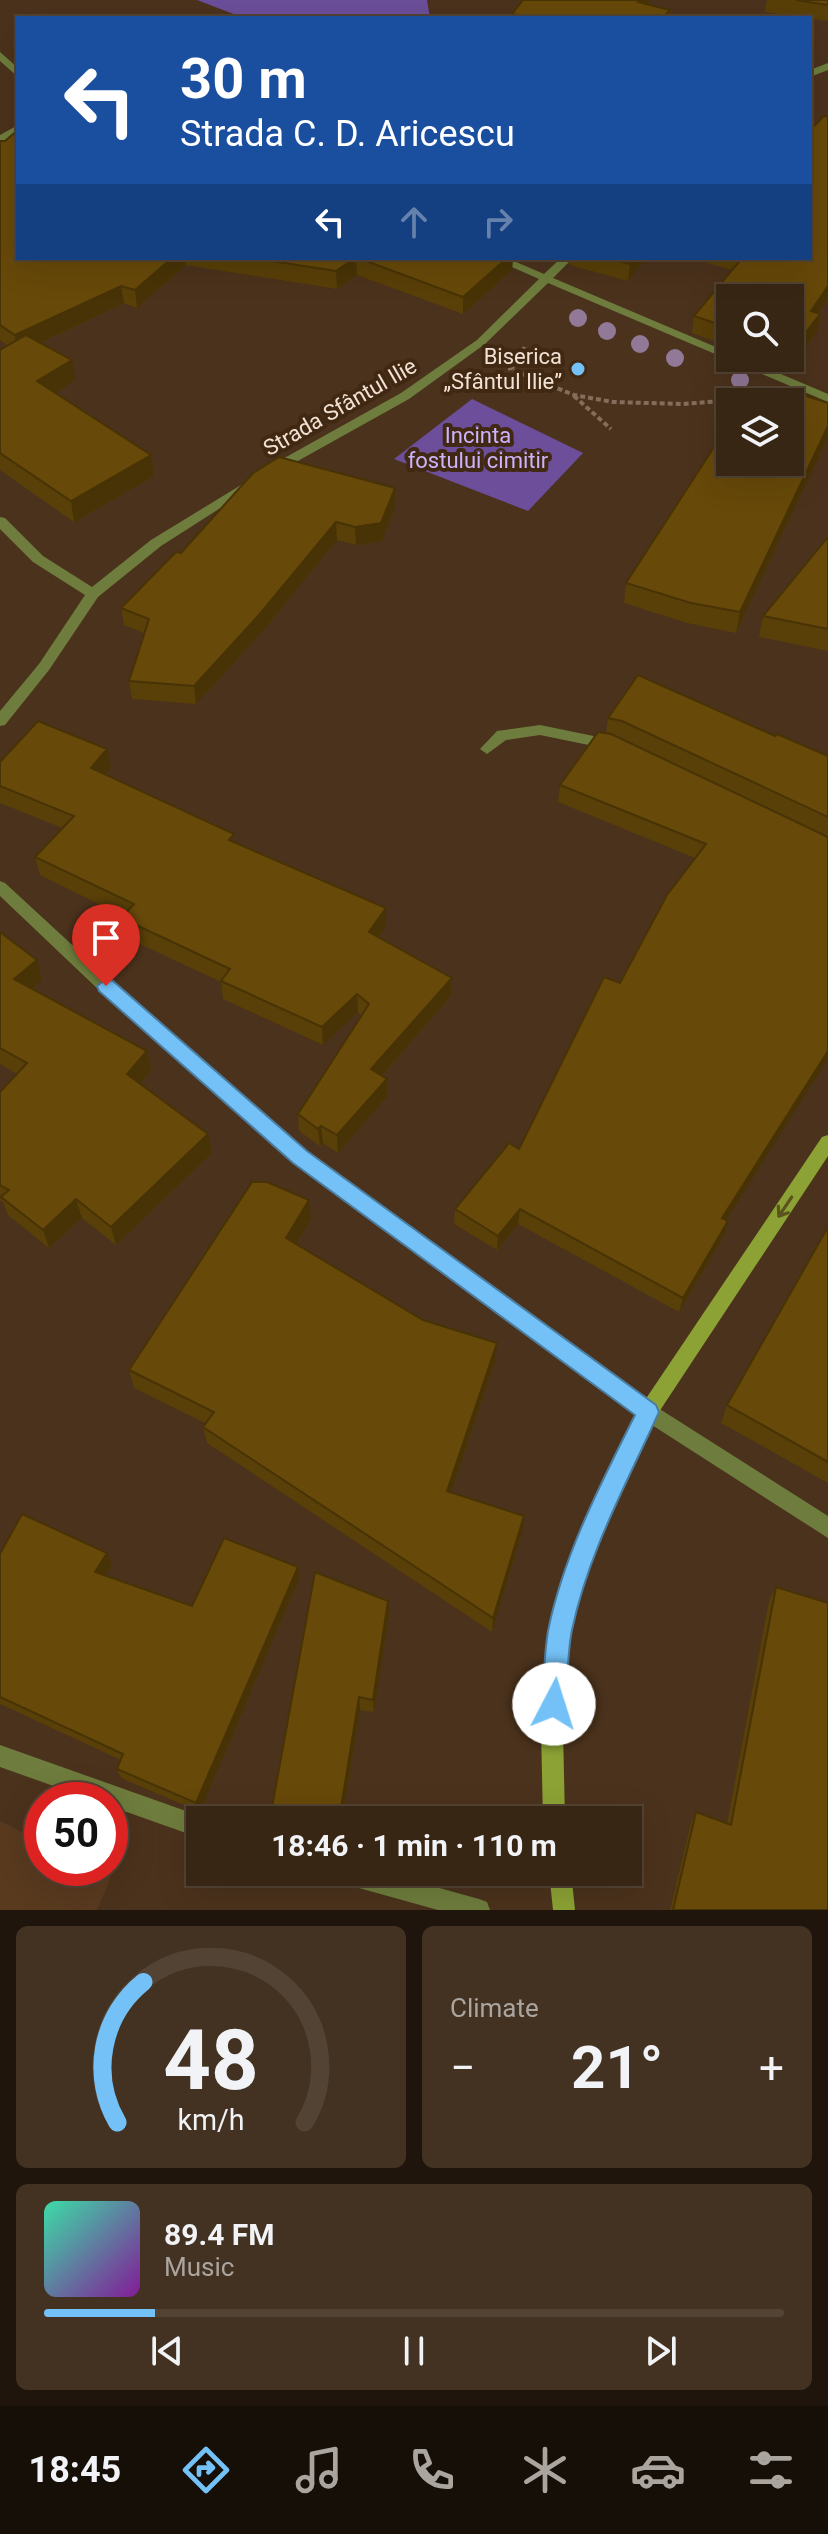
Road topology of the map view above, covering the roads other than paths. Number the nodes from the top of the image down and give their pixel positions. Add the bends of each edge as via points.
1 (0, 55) edge
2 (16, 72) edge
3 (503, 260) edge
4 (565, 260) edge
5 (545, 278) junction
6 (716, 350) edge
7 (767, 372) edge
8 (828, 398) edge
9 (0, 521) edge
10 (93, 594) junction
11 (0, 721) edge
12 (487, 749) dead end
13 (627, 751) edge
14 (0, 887) edge
15 (828, 1142) edge
16 (648, 1412) junction
17 (828, 1528) edge
18 (0, 1756) edge
19 (554, 1806) edge
20 (186, 1822) edge
21 (392, 1886) edge
22 (561, 1886) edge
23 (479, 1910) edge
24 (564, 1910) edge

1 - 2 street
3 - 5 street
4 - 5 street, Strada Sfântul Ilie
5 - 6 street
5 - 10 street, Strada Sfântul Ilie via 481,342 405,396 219,501
7 - 8 street
9 - 10 street via 38,559
10 - 11 street, Strada Sfântul Ilie
12 - 13 street via 502,735 540,730
14 - 16 street via 300,1157
15 -> 16 main road
16 - 17 street
16 - 19 main road via 583,1557 560,1631 552,1729
18 - 20 street
21 - 23 street
22 - 24 main road

